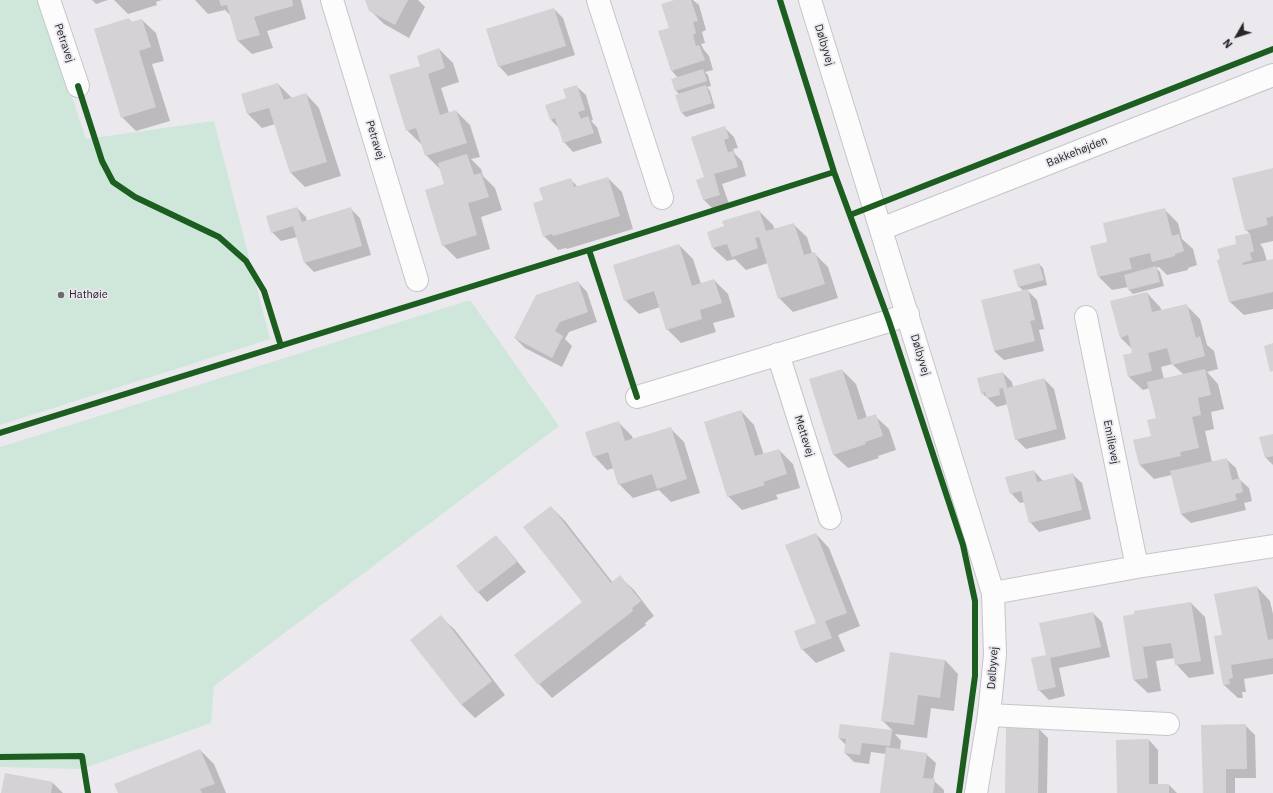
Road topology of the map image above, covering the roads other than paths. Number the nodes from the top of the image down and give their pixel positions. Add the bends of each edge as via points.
1 (49, 0) edge
2 (332, 0) edge
3 (598, 0) edge
4 (810, 0) edge
5 (1273, 75) edge
6 (78, 86) dead end
7 (662, 198) dead end
8 (881, 229) junction
9 (417, 280) dead end
10 (908, 314) junction
11 (1086, 317) dead end
12 (778, 354) junction
13 (637, 397) dead end
14 (830, 518) dead end
15 (1273, 546) edge
16 (1136, 567) junction
17 (993, 593) junction
18 (989, 715) junction
19 (1168, 724) dead end
20 (976, 793) edge

1 - 6 street, Petravej
2 - 9 street, Petravej
3 - 7 street
4 - 8 street, Dølbyvej
5 - 8 street, Bakkehøjden
8 - 10 street, Dølbyvej
10 - 12 street
10 - 17 street, Dølbyvej
11 - 16 street, Emilievej
12 - 13 street
12 - 14 street, Mettevej
15 - 16 street
16 - 17 street
17 - 18 street, Dølbyvej via 995,655
18 - 19 street
18 - 20 street, Dølbyvej

